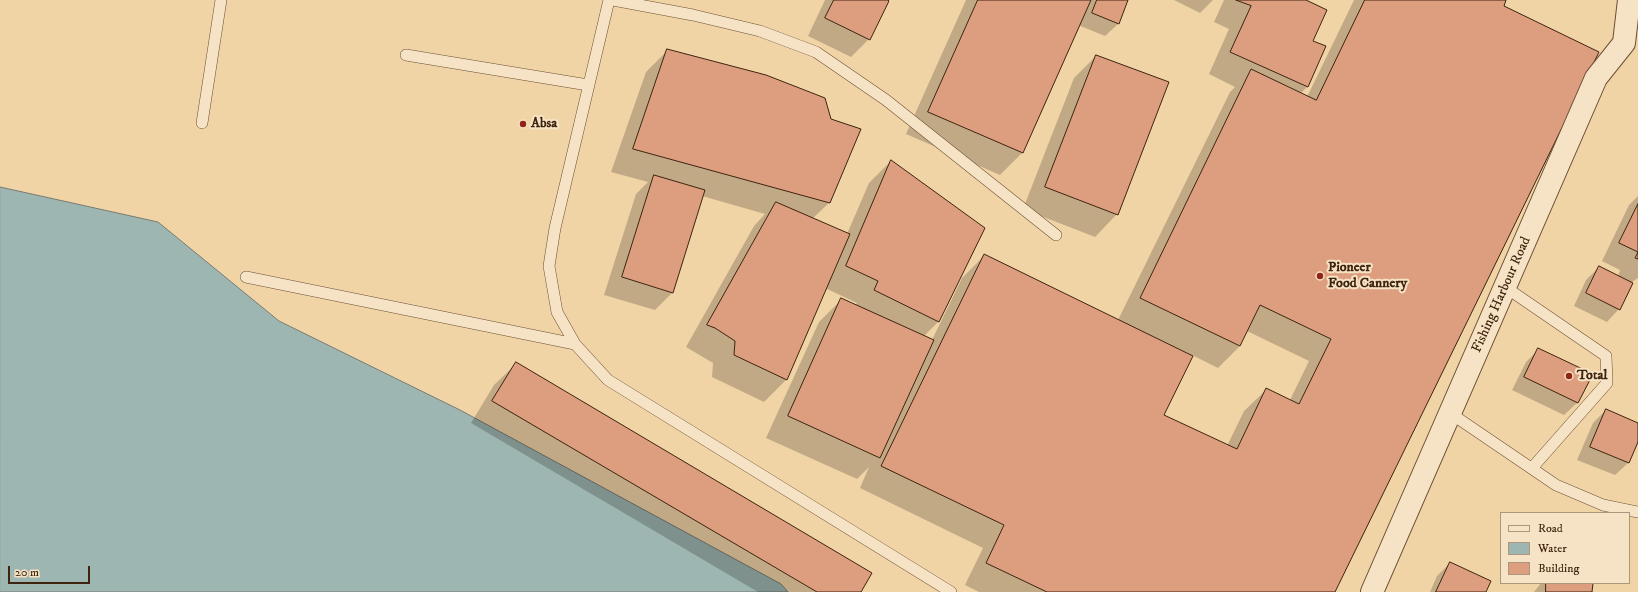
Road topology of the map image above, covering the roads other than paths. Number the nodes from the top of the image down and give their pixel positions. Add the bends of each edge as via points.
1 (221, 0) edge
2 (609, 0) edge
3 (613, 0) edge
4 (1629, 0) edge
5 (1631, 43) edge
6 (406, 55) dead end
7 (588, 85) junction
8 (202, 123) dead end
9 (1056, 235) dead end
10 (246, 277) dead end
11 (1506, 287) junction
12 (575, 344) junction
13 (1450, 413) junction
14 (1532, 468) junction
15 (1638, 512) edge
16 (951, 592) edge
17 (1372, 592) edge

1 - 8 lane
2 - 7 lane
3 - 9 lane via 760,30 816,52 886,100
4 - 5 street, Fishing Harbour Road
5 - 11 street, Fishing Harbour Road via 1596,78
6 - 7 lane
7 - 12 lane via 548,266 557,312
10 - 12 lane
11 - 13 street, Fishing Harbour Road
11 - 14 lane via 1606,356 1607,383
12 - 16 lane via 608,380
13 - 14 lane
13 - 17 street, Fishing Harbour Road
14 - 15 lane via 1556,485 1603,505

